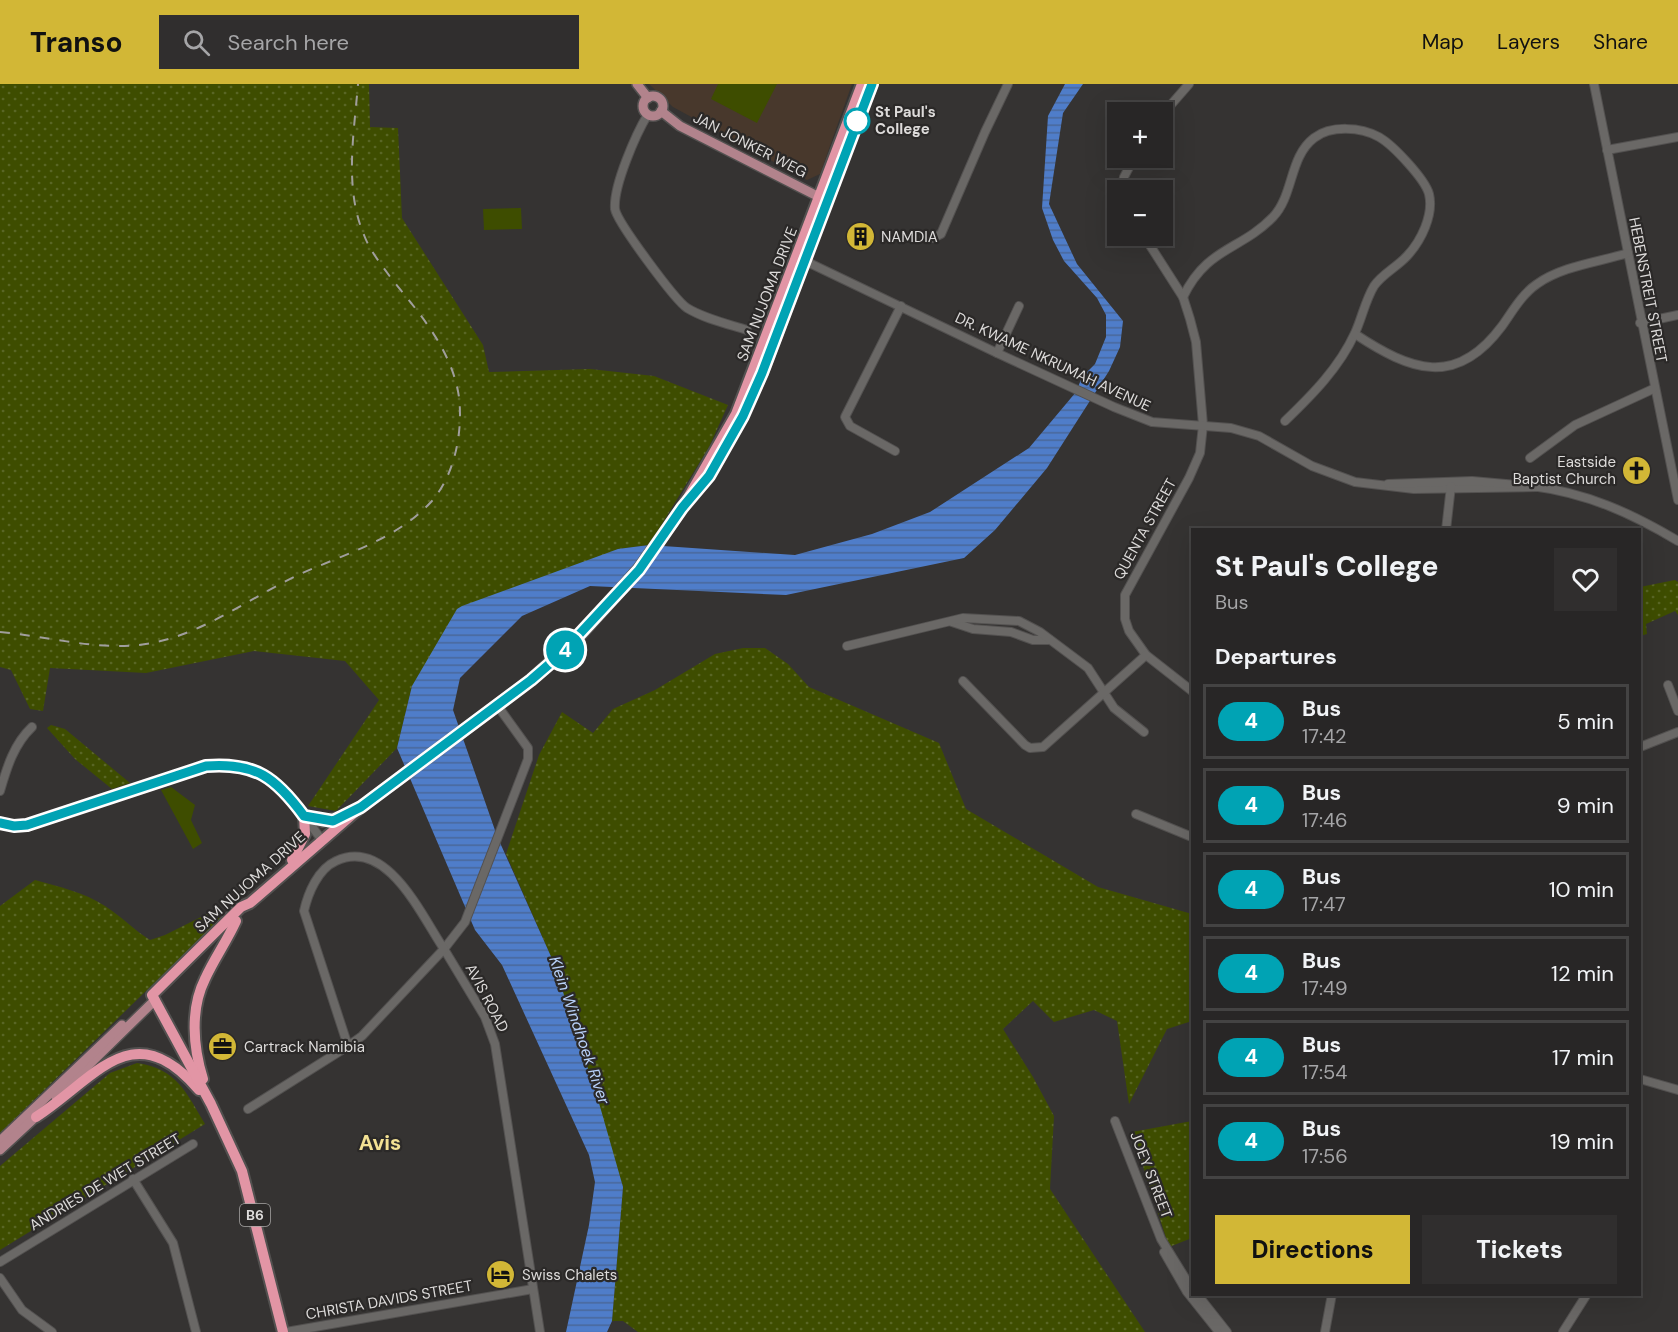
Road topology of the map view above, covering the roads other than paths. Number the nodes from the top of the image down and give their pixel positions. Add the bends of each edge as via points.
1 (637, 84) edge
2 (862, 84) edge
3 (872, 84) edge
4 (1008, 84) edge
5 (1189, 84) edge
6 (1594, 84) edge
7 (648, 98) junction
8 (1173, 102) edge
9 (661, 111) junction
10 (648, 114) junction
11 (1678, 137) edge
12 (1607, 150) junction
13 (824, 200) junction
14 (933, 238) dead end
15 (1150, 246) edge
16 (1628, 254) junction
17 (801, 259) junction
18 (1183, 297) junction
19 (901, 306) junction
20 (1019, 306) dead end
21 (1678, 315) edge
22 (1640, 323) junction
23 (747, 330) dead end
24 (1355, 334) junction
25 (997, 353) junction
26 (1653, 389) junction
27 (1285, 421) dead end
28 (1203, 425) junction
29 (895, 451) dead end
30 (1530, 458) dead end
31 (1451, 486) junction
32 (1678, 500) edge
33 (1446, 528) edge
34 (1678, 541) edge
35 (981, 618) junction
36 (952, 622) junction
37 (981, 631) junction
38 (1050, 640) junction
39 (847, 646) dead end
40 (1146, 655) junction
41 (963, 681) dead end
42 (1668, 685) dead end
43 (1191, 690) edge
44 (1104, 691) junction
45 (497, 705) junction
46 (1678, 711) edge
47 (32, 727) dead end
48 (1144, 732) dead end
49 (1678, 732) edge
50 (1641, 747) edge
51 (0, 791) edge
52 (361, 807) junction
53 (1136, 814) dead end
54 (304, 816) junction
55 (0, 823) edge
56 (1191, 837) edge
57 (321, 839) junction
58 (288, 867) junction
59 (250, 903) junction
60 (236, 921) junction
61 (444, 949) junction
62 (154, 998) junction
63 (348, 1046) junction
64 (1641, 1079) edge
65 (1678, 1090) edge
66 (211, 1104) junction
67 (248, 1109) dead end
68 (36, 1117) junction
69 (1115, 1121) dead end
70 (0, 1141) edge
71 (193, 1144) dead end
72 (0, 1150) edge
73 (133, 1179) junction
74 (1161, 1239) junction
75 (0, 1262) edge
76 (0, 1278) edge
77 (1191, 1286) edge
78 (532, 1289) junction
79 (1191, 1295) edge
80 (1192, 1296) edge
81 (1199, 1296) edge
82 (1332, 1296) edge
83 (1337, 1296) edge
84 (1586, 1296) edge
85 (52, 1332) edge
86 (196, 1332) edge
87 (285, 1332) edge
88 (540, 1332) edge
89 (1219, 1332) edge
90 (1227, 1332) edge
91 (1325, 1332) edge
92 (1330, 1332) edge
93 (1563, 1332) edge

1 - 7 main road, JAN JONKER WEG
2 - 13 highway, SAM NUJOMA DRIVE / B6
3 - 13 highway, SAM NUJOMA DRIVE / B6
4 - 14 street via 941,234
5 - 8 street
6 - 12 street, HEBENSTREIT STREET
7 - 9 main road, JAN JONKER WEG via 660,99
7 - 10 main road via 644,106
9 - 10 main road
9 - 13 main road, JAN JONKER WEG via 680,126
10 - 23 street via 624,169 616,211 684,306
11 - 12 street
12 - 16 street, HEBENSTREIT STREET
13 - 17 highway, SAM NUJOMA DRIVE / B6
15 - 18 street, QUENTA STREET
16 - 22 street, HEBENSTREIT STREET
16 - 24 street via 1552,276 1535,285 1477,355 1455,366 1408,363 1383,353
17 - 19 street, DR. KWAME NKRUMAH AVENUE
17 - 45 highway, SAM NUJOMA DRIVE / B6 via 743,416 709,476 606,608 560,655
18 - 24 street via 1210,259 1276,214 1305,146 1314,138 1331,130 1371,133 1398,150 1407,162 1429,193 1430,214 1409,254 1374,285
18 - 28 street, QUENTA STREET via 1196,342
19 - 25 street, DR. KWAME NKRUMAH AVENUE
19 - 29 street via 844,417 850,426
20 - 25 street
21 - 22 street
22 - 26 street, HEBENSTREIT STREET
24 - 27 street via 1321,385
25 - 28 street, DR. KWAME NKRUMAH AVENUE via 1152,422
26 - 30 street via 1575,425
26 - 32 street, HEBENSTREIT STREET
28 - 31 street, DR. KWAME NKRUMAH AVENUE via 1259,436 1337,477 1374,485
28 - 40 street, QUENTA STREET via 1200,453 1189,478 1125,595 1127,625
31 - 33 street
31 - 34 street, DR. KWAME NKRUMAH AVENUE via 1537,487 1580,494 1610,504
35 - 36 street
35 - 37 street
35 - 38 street via 1019,621
36 - 37 street
36 - 39 street
37 - 38 street
38 - 44 street via 1088,668
40 - 43 street, QUENTA STREET
40 - 44 street
41 - 44 street via 1030,748 1043,747
42 - 46 street
44 - 48 street via 1122,717
45 - 52 highway, SAM NUJOMA DRIVE / B6
45 - 61 street via 528,748 528,759 465,922
47 - 51 street via 12,756
49 - 50 street
52 - 54 highway via 333,821
52 - 57 highway, SAM NUJOMA DRIVE / B6
53 - 56 street
54 - 55 street via 289,796 260,772 220,765 206,766 27,825
54 - 57 street
54 - 58 highway via 304,839
57 - 58 highway, SAM NUJOMA DRIVE / B6
58 - 59 highway, SAM NUJOMA DRIVE / B6
59 - 60 highway, B6
59 - 62 highway, SAM NUJOMA DRIVE / B6 via 241,907
60 - 62 highway, B6
60 - 66 highway, B6 via 204,980 196,1013 197,1055
61 - 63 street via 381,1019
61 - 63 street, AVIS ROAD via 386,866 356,857 343,857 331,863 318,877 304,910
61 - 78 street, AVIS ROAD via 485,1017 495,1044
62 - 66 highway, B6
62 - 68 main road, SAM NUJOMA DRIVE
62 - 70 main road, SAM NUJOMA DRIVE
63 - 67 street
64 - 65 street
66 - 68 highway via 168,1060 130,1054 106,1064
66 - 87 highway, B6 via 242,1171
68 - 72 main road, SAM NUJOMA DRIVE
69 - 74 street, JOEY STREET
71 - 73 street, ANDRIES DE WET STREET
73 - 75 street, ANDRIES DE WET STREET
73 - 86 street via 173,1243
74 - 77 street, JOEY STREET
74 - 79 street, JOEY STREET via 1173,1271
76 - 85 street via 22,1310
78 - 87 street, CHRISTA DAVIDS STREET
78 - 88 street, AVIS ROAD
80 - 89 street, JOEY STREET
81 - 90 street
82 - 91 street
83 - 92 street
84 - 93 street

